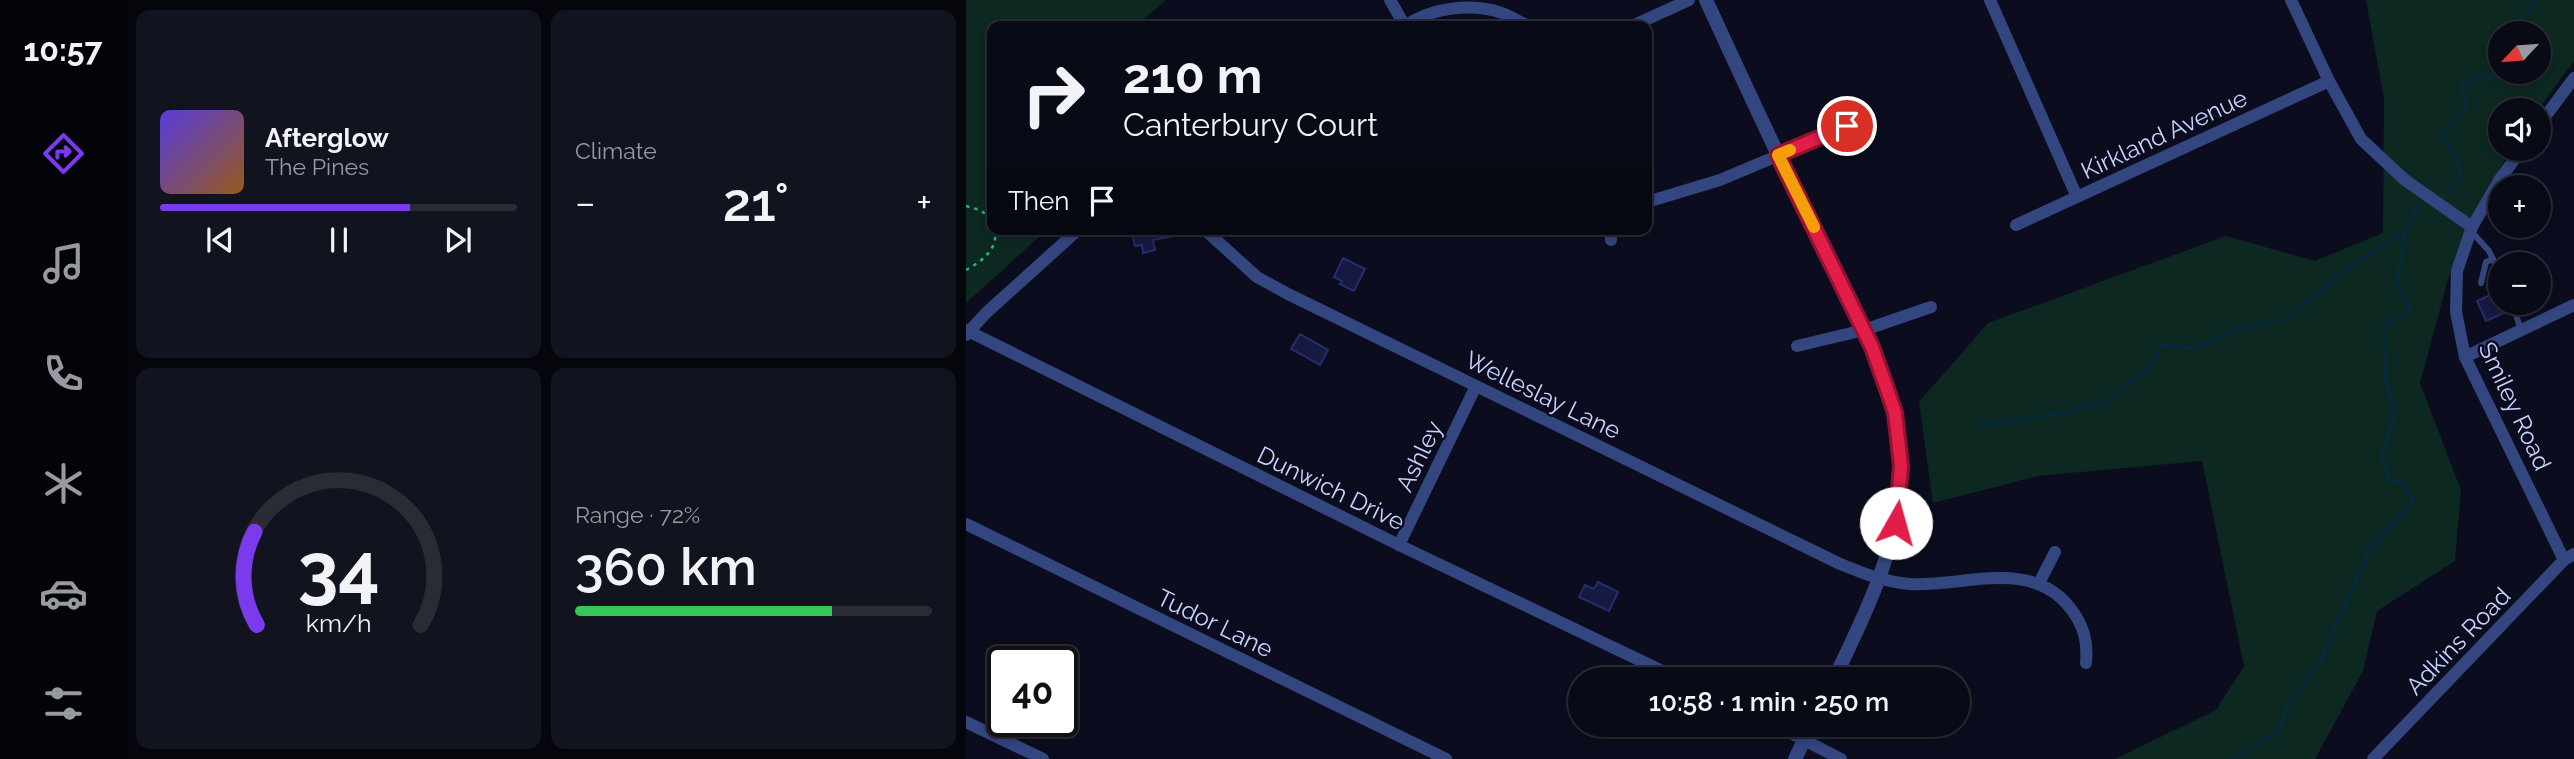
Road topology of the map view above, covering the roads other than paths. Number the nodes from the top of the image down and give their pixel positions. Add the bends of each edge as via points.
1 (1390, 0) edge
2 (1689, 0) edge
3 (1706, 0) edge
4 (1990, 0) edge
5 (2291, 0) edge
6 (1402, 21) edge
7 (1414, 21) edge
8 (1518, 21) edge
9 (1643, 21) edge
10 (2574, 78) edge
11 (2329, 81) junction
12 (2551, 109) edge
13 (1847, 126) dead end
14 (1778, 155) junction
15 (2513, 161) edge
16 (2077, 197) junction
17 (1652, 200) edge
18 (2016, 225) dead end
19 (2471, 229) junction
20 (1072, 235) edge
21 (1210, 235) edge
22 (2488, 252) edge
23 (2488, 261) edge
24 (2481, 283) dead end
25 (2574, 305) edge
26 (1931, 307) dead end
27 (2516, 315) edge
28 (1864, 330) junction
29 (2521, 330) junction
30 (967, 332) edge
31 (1797, 346) dead end
32 (2465, 357) junction
33 (1476, 386) junction
34 (966, 524) edge
35 (1399, 545) junction
36 (2055, 552) dead end
37 (2569, 557) edge
38 (1878, 579) junction
39 (2039, 583) junction
40 (2086, 663) dead end
41 (1654, 667) edge
42 (1840, 667) edge
43 (966, 722) edge
44 (1797, 737) edge
45 (1806, 737) edge
46 (1804, 741) junction
47 (1043, 759) edge
48 (1446, 759) edge
49 (1795, 759) edge
50 (1841, 759) edge
51 (2373, 759) edge

1 - 6 street
2 - 9 street
3 - 14 street
4 - 16 street
5 - 11 street
7 - 8 street via 1430,12 1465,8 1499,12
10 - 12 street
11 - 16 street, Kirkland Avenue
11 - 19 street via 2361,139
13 - 14 street
14 - 17 street via 1720,180
14 - 28 street
15 - 19 street, Smiley Road
16 - 18 street, Kirkland Avenue
19 - 22 lane
19 - 32 street, Smiley Road via 2457,271 2456,312
20 - 30 street
21 - 33 street, Welleslay Lane via 1257,277
23 - 24 lane
25 - 29 street
26 - 28 street
27 - 29 lane
28 - 31 street
28 - 38 street via 1895,413 1901,466 1896,523
29 - 32 street
30 - 35 street, Dunwich Drive
32 - 37 street, Smiley Road
33 - 35 street, Ashley
33 - 38 street, Welleslay Lane
34 - 48 street, Tudor Lane
35 - 41 street, Dunwich Drive
36 - 39 street
37 - 51 street, Adkins Road
38 - 39 street, Welleslay Lane via 1933,585 2008,578
38 - 42 street
39 - 40 street via 2061,597 2084,631
43 - 47 street
44 - 46 street
45 - 46 street
46 - 49 street
46 - 50 street

